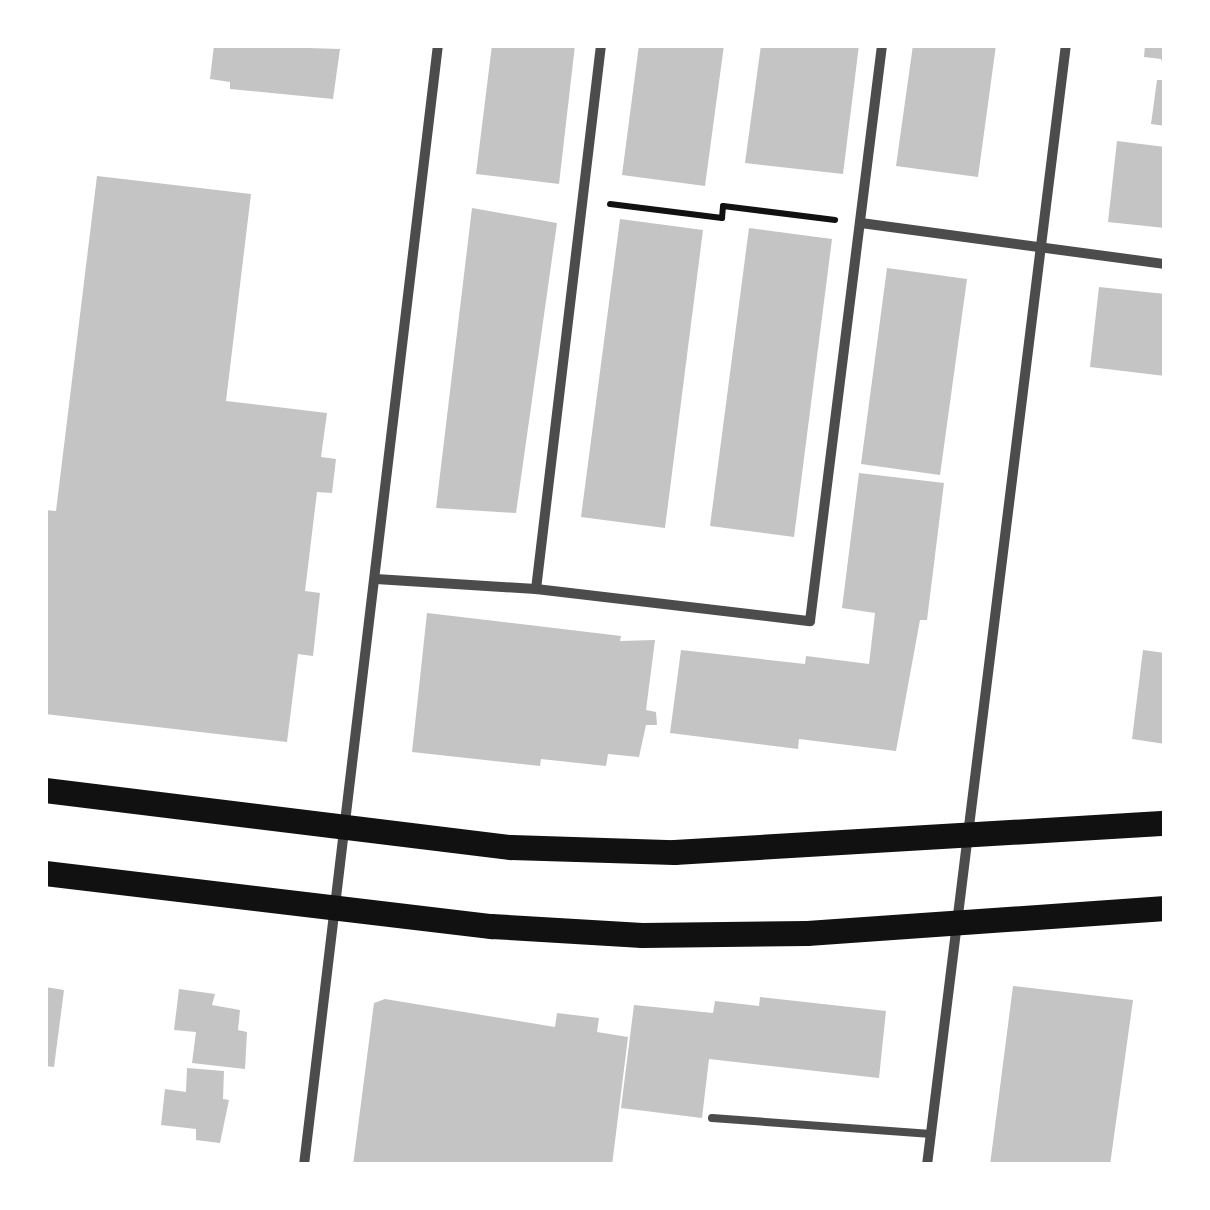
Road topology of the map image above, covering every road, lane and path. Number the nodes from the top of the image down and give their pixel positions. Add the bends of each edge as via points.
1 (438, 45) edge
2 (600, 45) edge
3 (882, 45) edge
4 (1066, 45) edge
5 (582, 200) junction
6 (861, 223) junction
7 (1041, 249) junction
8 (1165, 264) edge
9 (376, 579) junction
10 (536, 589) junction
11 (45, 790) edge
12 (1165, 824) edge
13 (346, 828) junction
14 (968, 838) junction
15 (45, 873) edge
16 (1165, 908) edge
17 (336, 909) junction
18 (954, 921) junction
19 (712, 1118) dead end
20 (931, 1134) junction
21 (304, 1165) edge
22 (927, 1165) edge

1 - 9 street
2 - 5 street
3 - 6 street
4 - 7 street
5 - 6 path via 722,218 724,206
5 - 10 street
6 - 7 street
6 - 10 street via 810,621
7 - 8 street
7 - 14 street
9 - 10 street
9 - 13 street
11 - 13 main road
12 - 14 main road
13 - 14 main road via 511,846 674,852
13 - 17 street
14 - 18 street
15 - 17 main road
16 - 18 main road
17 - 18 main road via 642,934
17 - 21 street
18 - 20 street
19 - 20 lane
20 - 22 street

